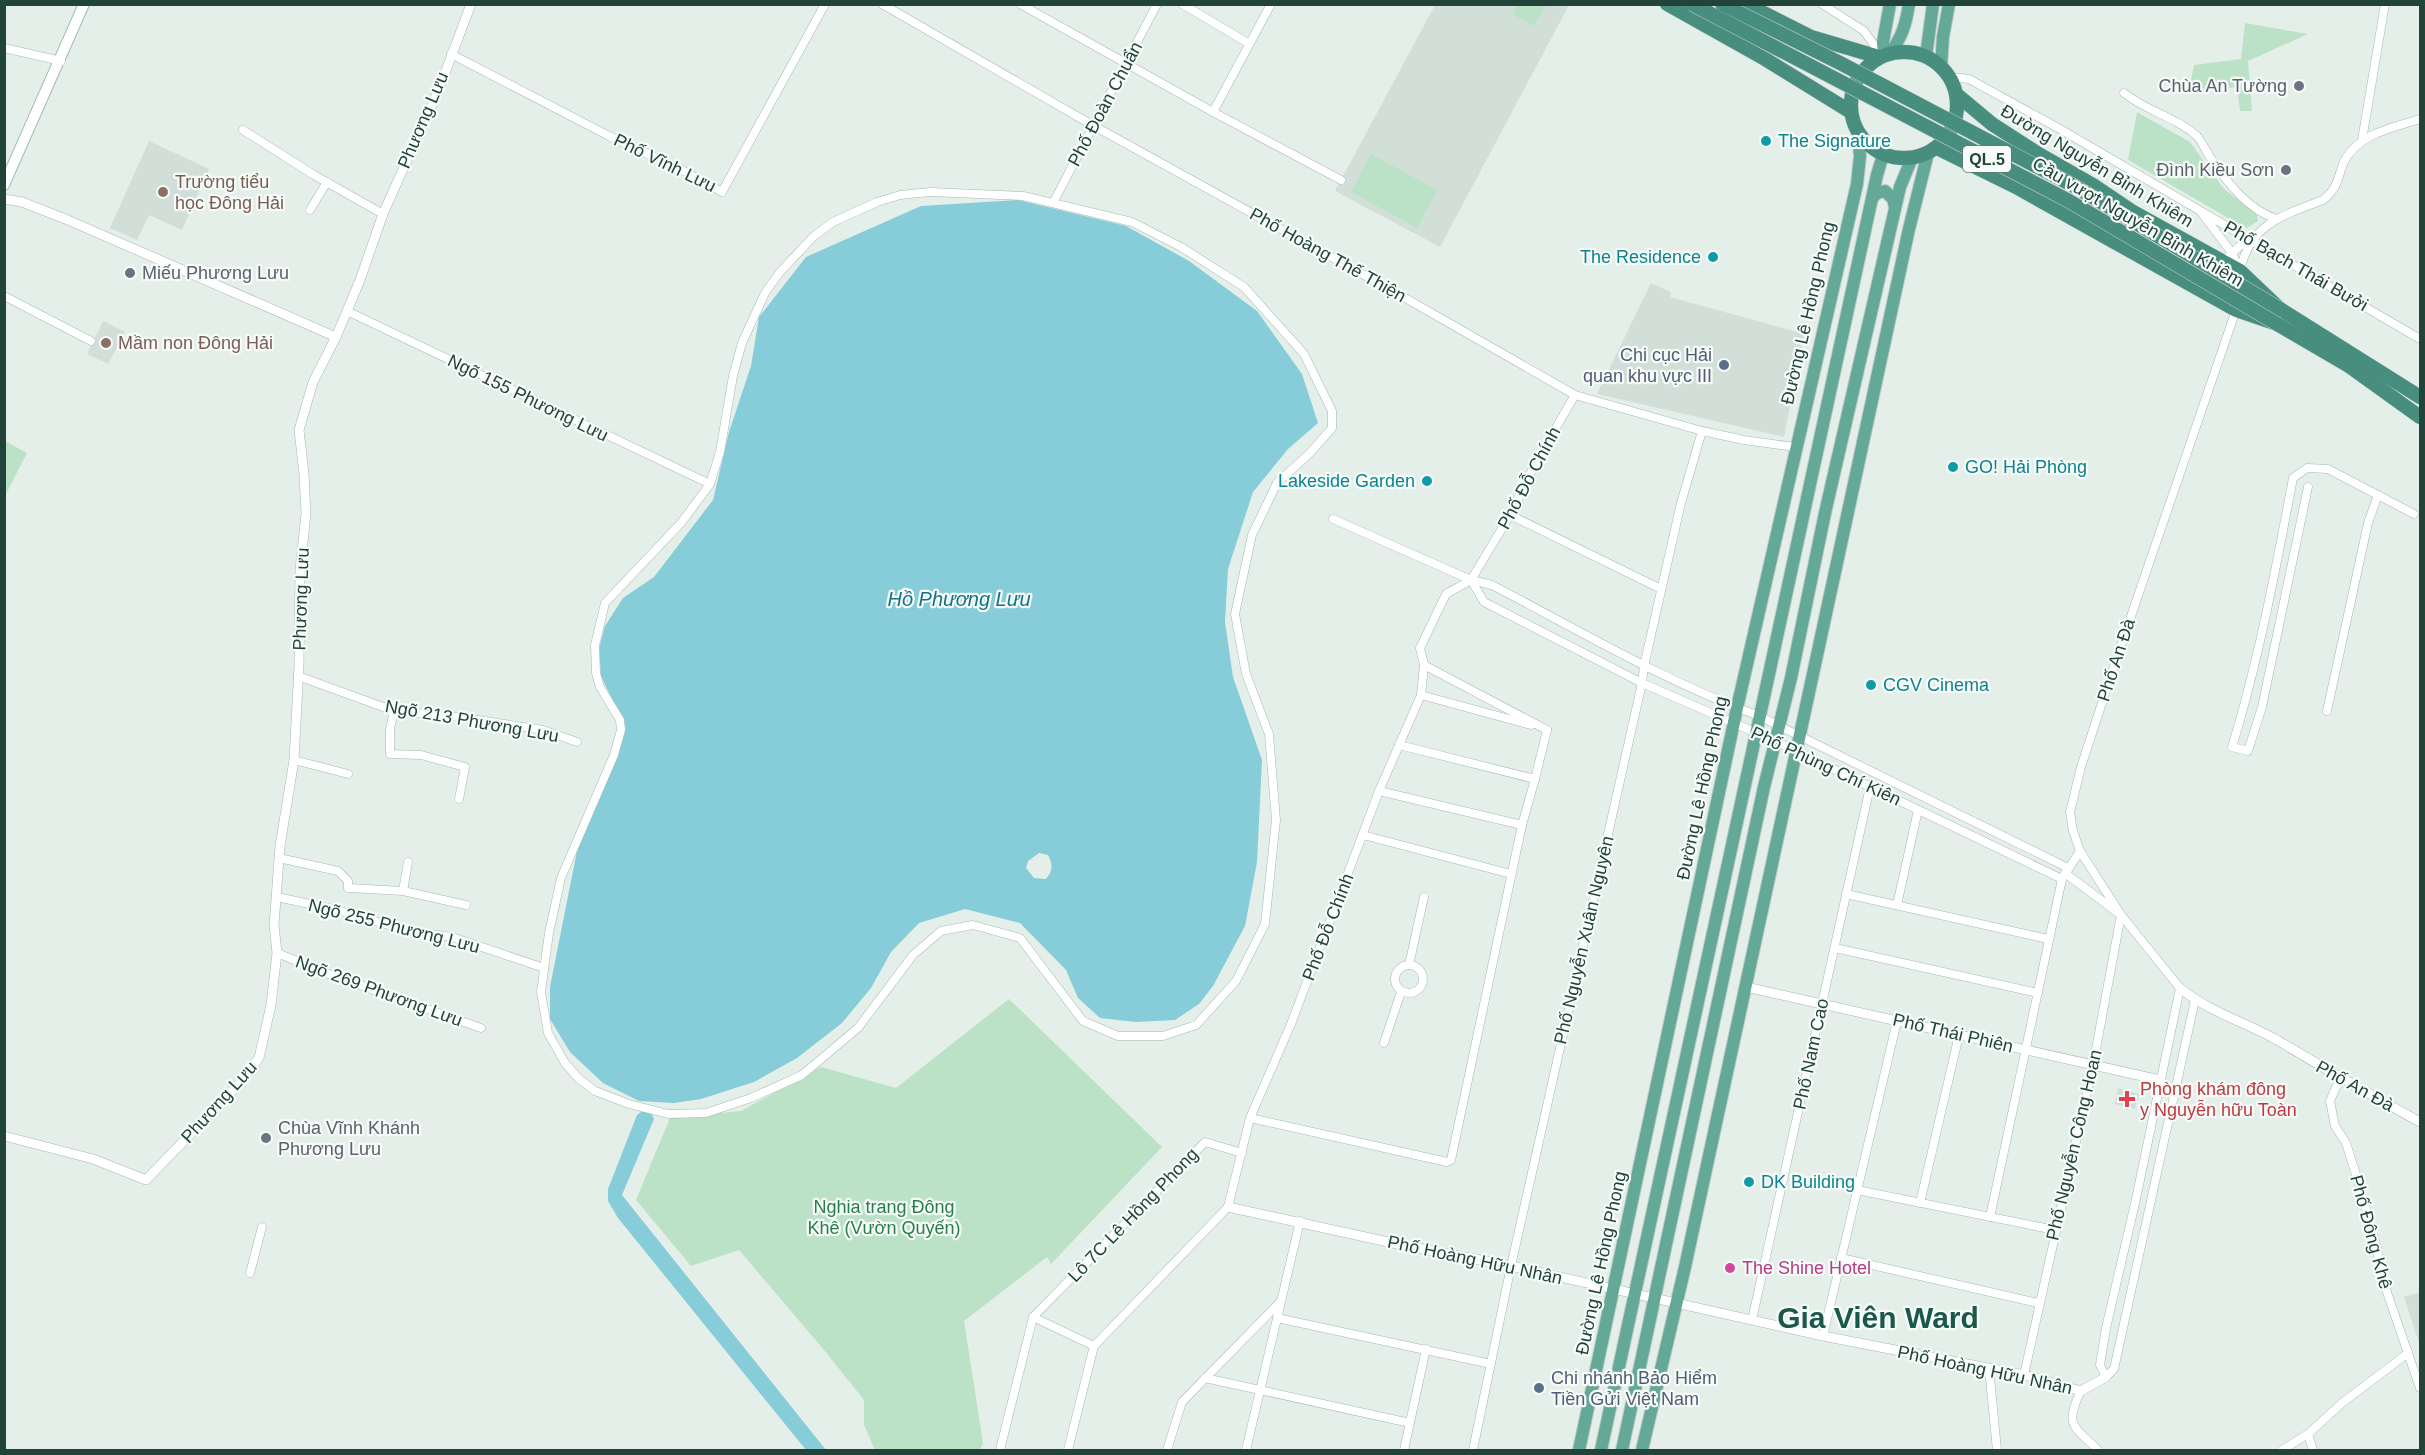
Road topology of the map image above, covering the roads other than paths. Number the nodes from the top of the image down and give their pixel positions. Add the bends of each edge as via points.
1 (84, 4) edge
2 (471, 4) edge
3 (825, 4) edge
4 (882, 4) edge
5 (1020, 4) edge
6 (1157, 4) edge
7 (1182, 4) edge
8 (1271, 4) edge
9 (1667, 4) edge
10 (1692, 4) edge
11 (1722, 4) edge
12 (1746, 4) edge
13 (1822, 4) edge
14 (1890, 4) edge
15 (1910, 4) edge
16 (1933, 4) edge
17 (1949, 4) edge
18 (2385, 4) edge
19 (1781, 24) junction
20 (1248, 43) junction
21 (4, 48) edge
22 (451, 54) junction
23 (1884, 56) junction
24 (1926, 57) junction
25 (1765, 59) junction
26 (61, 62) junction
27 (1126, 64) junction
28 (1945, 72) junction
29 (2124, 93) dead end
30 (1956, 94) junction
31 (1213, 112) junction
32 (1851, 112) junction
33 (2421, 119) edge
34 (1094, 126) junction
35 (243, 130) dead end
36 (1858, 133) junction
37 (2362, 140) junction
38 (1932, 151) junction
39 (2037, 153) junction
40 (1883, 154) junction
41 (1912, 158) junction
42 (1341, 180) dead end
43 (327, 182) junction
44 (4, 185) edge
45 (2016, 187) junction
46 (1872, 198) junction
47 (4, 199) edge
48 (1053, 203) junction
49 (1895, 209) junction
50 (2198, 209) junction
51 (310, 210) dead end
52 (383, 214) junction
53 (2277, 219) junction
54 (2252, 240) junction
55 (2227, 258) junction
56 (2240, 271) junction
57 (4, 296) edge
58 (2280, 309) junction
59 (2236, 310) junction
60 (346, 311) junction
61 (2277, 324) junction
62 (336, 337) junction
63 (2421, 339) edge
64 (1865, 340) junction
65 (91, 341) dead end
66 (1884, 344) junction
67 (1575, 395) junction
68 (2421, 397) edge
69 (2421, 417) edge
70 (1702, 431) junction
71 (1795, 447) junction
72 (710, 484) junction
73 (2308, 487) dead end
74 (2378, 495) junction
75 (2414, 514) dead end
76 (1510, 515) junction
77 (1333, 519) dead end
78 (1471, 580) junction
79 (1661, 589) junction
80 (1424, 665) junction
81 (1644, 666) junction
82 (298, 676) junction
83 (1642, 683) junction
84 (1421, 695) junction
85 (1737, 708) junction
86 (394, 711) junction
87 (2327, 711) dead end
88 (1759, 716) junction
89 (1734, 723) junction
90 (1779, 725) junction
91 (1547, 730) junction
92 (1756, 732) junction
93 (1800, 735) junction
94 (1775, 741) junction
95 (577, 742) dead end
96 (1399, 745) junction
97 (1796, 752) junction
98 (294, 760) junction
99 (348, 774) dead end
100 (1535, 779) junction
101 (1870, 787) junction
102 (1379, 791) junction
103 (1913, 791) junction
104 (459, 799) dead end
105 (1909, 806) junction
106 (1918, 810) junction
107 (1522, 825) junction
108 (1363, 835) junction
109 (2080, 851) junction
110 (279, 858) junction
111 (408, 862) dead end
112 (2065, 873) junction
113 (1511, 874) junction
114 (403, 891) junction
115 (1846, 894) junction
116 (277, 897) junction
117 (1424, 897) dead end
118 (466, 905) dead end
119 (1897, 905) junction
120 (2121, 915) junction
121 (2048, 939) junction
122 (1834, 948) junction
123 (277, 953) junction
124 (1409, 965) junction
125 (544, 968) junction
126 (1746, 987) junction
127 (2180, 988) junction
128 (1401, 992) junction
129 (2038, 993) junction
130 (2195, 1000) junction
131 (1822, 1004) junction
132 (1897, 1021) junction
133 (481, 1028) dead end
134 (1959, 1035) junction
135 (1384, 1043) dead end
136 (2026, 1050) junction
137 (2093, 1065) junction
138 (2343, 1078) junction
139 (2160, 1080) junction
140 (1250, 1118) junction
141 (2421, 1122) edge
142 (4, 1136) edge
143 (1242, 1153) junction
144 (1857, 1190) junction
145 (1920, 1203) junction
146 (1228, 1207) junction
147 (1990, 1217) junction
148 (1300, 1221) junction
149 (262, 1227) dead end
150 (2055, 1230) junction
151 (1841, 1258) junction
152 (1511, 1266) junction
153 (250, 1273) dead end
154 (1614, 1290) junction
155 (1635, 1294) junction
156 (1656, 1298) junction
157 (1281, 1301) junction
158 (1677, 1302) junction
159 (2038, 1303) junction
160 (1034, 1317) junction
161 (1277, 1318) junction
162 (1752, 1320) junction
163 (1824, 1336) junction
164 (1094, 1346) junction
165 (1426, 1349) junction
166 (2408, 1353) junction
167 (1491, 1364) junction
168 (1989, 1368) junction
169 (2024, 1375) junction
170 (2106, 1377) junction
171 (1205, 1378) junction
172 (2421, 1388) edge
173 (1258, 1390) junction
174 (2081, 1391) junction
175 (1410, 1423) junction
176 (2308, 1434) junction
177 (1000, 1450) edge
178 (1068, 1450) edge
179 (1167, 1450) edge
180 (1246, 1450) edge
181 (1404, 1450) edge
182 (1473, 1450) edge
183 (1579, 1450) edge
184 (1600, 1450) edge
185 (1622, 1450) edge
186 (1642, 1450) edge
187 (1997, 1450) edge
188 (2097, 1450) edge
189 (2282, 1450) edge
190 (2313, 1450) edge

1 - 26 main road
2 - 22 street, Phương Lưu
3 - 22 street, Phố Vĩnh Lưu via 722,192
4 - 34 street, Phố Hoàng Thế Thiện
5 - 27 street
6 - 27 street, Phố Đoàn Chuẩn
7 - 20 street
8 - 20 street
9 - 25 highway
10 - 61 highway, Cầu vượt Nguyễn Bỉnh Khiêm / QL.5, bridge via 2069,201
11 - 58 highway, Cầu vượt Nguyễn Bỉnh Khiêm / QL.5, bridge via 2074,186
12 - 19 highway
13 - 23 street via 1864,31
14 - 23 main road
15 - 23 main road via 1900,40
16 - 24 main road
17 - 28 main road
18 - 37 street
19 - 23 highway via 1811,37
19 - 25 highway via 1792,35 1793,46 1781,58
20 - 31 street
21 - 26 street
22 - 52 street, Phương Lưu
23 - 24 highway via 1914,53
23 - 32 highway via 1866,67 1856,80
24 - 28 highway
25 - 32 highway
26 - 44 main road
27 - 31 street
27 - 34 street, Phố Đoàn Chuẩn
28 - 30 highway
28 - 50 street, Phố Bạch Thái Bưởi via 1969,79
29 - 53 street via 2189,130 2204,145 2230,185 2259,210
30 - 38 highway via 1954,124
30 - 39 highway, Đường Nguyễn Bỉnh Khiêm / QL.5 via 1992,124
31 - 42 street
32 - 36 highway
33 - 37 street
34 - 48 street, Phố Đoàn Chuẩn
34 - 67 street, Phố Hoàng Thế Thiện
35 - 43 street
36 - 40 highway
36 - 71 main road, Đường Lê Hồng Phong via 1857,184
37 - 53 street via 2351,151 2330,195
38 - 41 highway
38 - 45 highway, QL.5
38 - 66 main road
39 - 45 highway via 2023,150 2009,159 2008,169
39 - 55 highway, Đường Nguyễn Bỉnh Khiêm / QL.5 via 2133,212
40 - 41 highway
40 - 46 main road, Đường Lê Hồng Phong
41 - 49 main road
43 - 51 street
43 - 52 street
45 - 59 highway, QL.5
46 - 49 main road via 1885,191 1893,199
46 - 88 main road, Đường Lê Hồng Phong
47 - 62 street via 68,220
48 - 72 street via 1023,196 930,192 900,195 833,222 813,237 765,292 742,344
48 - 125 street via 1132,222 1244,287 1304,354 1332,411 1332,428 1276,483 1251,535 1235,614 1246,674 1269,734 1276,820 1265,924 1236,981 1196,1025 1163,1036 1118,1036 1083,1021 1020,938 973,925 941,931 913,955 858,1028 802,1075 706,1113 668,1114 595,1090 572,1071 555,1046 544,1019
49 - 64 main road
50 - 54 street, Phố Bạch Thái Bưởi
50 - 55 street
52 - 60 street, Phương Lưu
53 - 54 street
54 - 55 street
54 - 56 street
54 - 63 street, Phố Bạch Thái Bưởi
55 - 56 highway, QL.5
56 - 58 highway, QL.5
57 - 65 street
58 - 68 highway, QL.5
59 - 61 highway, QL.5
59 - 109 street, Phố An Đà via 2075,789 2070,812
60 - 62 street, Phương Lưu
60 - 72 street, Ngõ 155 Phương Lưu
61 - 69 highway, QL.5 via 2349,366
62 - 82 street, Phương Lưu via 313,382 299,430 306,514 300,570
64 - 66 main road
64 - 90 main road
66 - 93 main road
67 - 70 street, Phố Hoàng Thế Thiện
67 - 76 street, Phố Đỗ Chính
70 - 71 street, Phố Hoàng Thế Thiện
70 - 79 street, Phố Nguyễn Xuân Nguyên
71 - 85 main road, Đường Lê Hồng Phong
72 - 125 street via 681,523 605,603 595,645 596,672 600,687 620,720 621,730 561,878
73 - 74 street via 2262,707 2248,751 2232,747 2265,618 2293,478 2307,468 2328,469
74 - 75 street
74 - 87 street via 2368,523
76 - 78 street, Phố Đỗ Chính
76 - 79 street
77 - 78 street, Phố Phùng Chí Kiên
78 - 80 street, Phố Đỗ Chính via 1446,594 1420,648
78 - 81 street, Phố Phùng Chí Kiên via 1492,585
78 - 83 street, Phố Phùng Chí Kiên via 1484,602
79 - 81 street, Phố Nguyễn Xuân Nguyên
80 - 84 street, Phố Đỗ Chính
80 - 91 street
81 - 83 street, Phố Nguyễn Xuân Nguyên
81 - 85 street, Phố Phùng Chí Kiên
82 - 86 street, Ngõ 213 Phương Lưu
82 - 98 street, Phương Lưu
83 - 89 street, Phố Phùng Chí Kiên
83 - 152 street, Phố Nguyễn Xuân Nguyên
84 - 91 street
84 - 96 street, Phố Đỗ Chính
85 - 88 street, Phố Phùng Chí Kiên
85 - 89 main road, Đường Lê Hồng Phong
86 - 95 street, Ngõ 213 Phương Lưu via 543,730
86 - 104 street via 390,754 422,754 465,767
88 - 90 street, Phố Phùng Chí Kiên
88 - 92 main road, Đường Lê Hồng Phong
89 - 92 street, Phố Phùng Chí Kiên
89 - 154 main road, Đường Lê Hồng Phong
90 - 93 street, Phố Phùng Chí Kiên
90 - 94 main road
91 - 100 street
92 - 94 street, Phố Phùng Chí Kiên
92 - 155 main road, Đường Lê Hồng Phong
93 - 97 main road
93 - 103 street, Phố Phùng Chí Kiên
94 - 97 street, Phố Phùng Chí Kiên
94 - 156 main road
96 - 100 street
96 - 102 street, Phố Đỗ Chính
97 - 101 street, Phố Phùng Chí Kiên
97 - 126 main road
98 - 99 street
98 - 110 street, Phương Lưu
100 - 107 street
101 - 105 street, Phố Phùng Chí Kiên
101 - 115 street, Phố Nam Cao
102 - 107 street
102 - 108 street, Phố Đỗ Chính
103 - 105 street
103 - 112 street, Phố Phùng Chí Kiên
105 - 106 street, Phố Phùng Chí Kiên
106 - 112 street, Phố Phùng Chí Kiên
106 - 119 street
107 - 113 street
108 - 113 street
108 - 140 street, Phố Đỗ Chính via 1291,1024
109 - 112 street
109 - 120 street, Phố An Đà
110 - 114 street via 338,871 348,881 348,888
110 - 116 street, Phương Lưu
111 - 114 street
112 - 120 street
112 - 121 street
113 - 140 street via 1451,1160
114 - 118 street
115 - 119 street
115 - 122 street, Phố Nam Cao
116 - 123 street, Phương Lưu
116 - 125 street, Ngõ 255 Phương Lưu via 409,931 452,937
117 - 124 street
119 - 121 street
120 - 127 street, Phố An Đà
120 - 137 street, Phố Nguyễn Công Hoan
121 - 129 street
122 - 129 street
122 - 131 street, Phố Nam Cao
123 - 133 street, Ngõ 269 Phương Lưu
123 - 142 street, Phương Lưu via 259,1058 146,1180 93,1159
124 - 128 street via 1400,967 1395,975 1395,985
124 - 128 street via 1418,969 1423,981 1415,992
126 - 131 street, Phố Thái Phiên
126 - 158 main road
127 - 130 street, Phố An Đà
127 - 139 street
128 - 135 street
129 - 136 street
130 - 138 street, Phố An Đà
130 - 170 street via 2114,1370
131 - 132 street, Phố Thái Phiên
131 - 162 street, Phố Nam Cao
132 - 134 street, Phố Thái Phiên
132 - 144 street
134 - 136 street, Phố Thái Phiên
134 - 145 street
136 - 137 street, Phố Thái Phiên
136 - 147 street
137 - 139 street, Phố Thái Phiên
137 - 150 street, Phố Nguyễn Công Hoan
138 - 141 street, Phố An Đà
138 - 166 street, Phố Đông Khê via 2330,1101 2335,1126 2346,1143 2378,1248 2381,1275
139 - 170 street via 2106,1328 2100,1365
140 - 143 street, Phố Đỗ Chính
143 - 146 street, Phố Đỗ Chính
143 - 160 street, Lô 7C Lê Hồng Phong via 1204,1142
144 - 145 street
144 - 151 street
145 - 147 street
146 - 148 street, Phố Hoàng Hữu Nhân
146 - 164 street, Phố Đỗ Chính
147 - 150 street
148 - 152 street, Phố Hoàng Hữu Nhân
148 - 157 street
149 - 153 street
150 - 159 street, Phố Nguyễn Công Hoan
151 - 159 street
151 - 163 street
152 - 154 street, Phố Hoàng Hữu Nhân
152 - 167 street, Phố Nguyễn Xuân Nguyên
154 - 155 street, Phố Hoàng Hữu Nhân
154 - 183 main road, Đường Lê Hồng Phong
155 - 156 street, Phố Hoàng Hữu Nhân
155 - 184 main road, Đường Lê Hồng Phong
156 - 158 street, Phố Hoàng Hữu Nhân
156 - 185 main road
157 - 161 street
157 - 171 street
158 - 162 street, Phố Hoàng Hữu Nhân
158 - 186 main road
159 - 169 street, Phố Nguyễn Công Hoan
160 - 164 street
160 - 177 street, Lô 7C Lê Hồng Phong
161 - 165 street
161 - 173 street
162 - 163 street, Phố Hoàng Hữu Nhân
163 - 168 street, Phố Hoàng Hữu Nhân
164 - 178 street, Phố Đỗ Chính
165 - 167 street
165 - 175 street
166 - 172 street, Phố Đông Khê
166 - 176 street
167 - 182 street, Phố Nguyễn Xuân Nguyên
168 - 169 street, Phố Hoàng Hữu Nhân
168 - 187 street
169 - 174 street, Phố Hoàng Hữu Nhân
170 - 174 street, Phố Hoàng Hữu Nhân
171 - 173 street
171 - 179 street via 1182,1402
173 - 175 street
173 - 180 street
174 - 188 street via 2072,1420 2080,1436
175 - 181 street
176 - 189 street
176 - 190 street

